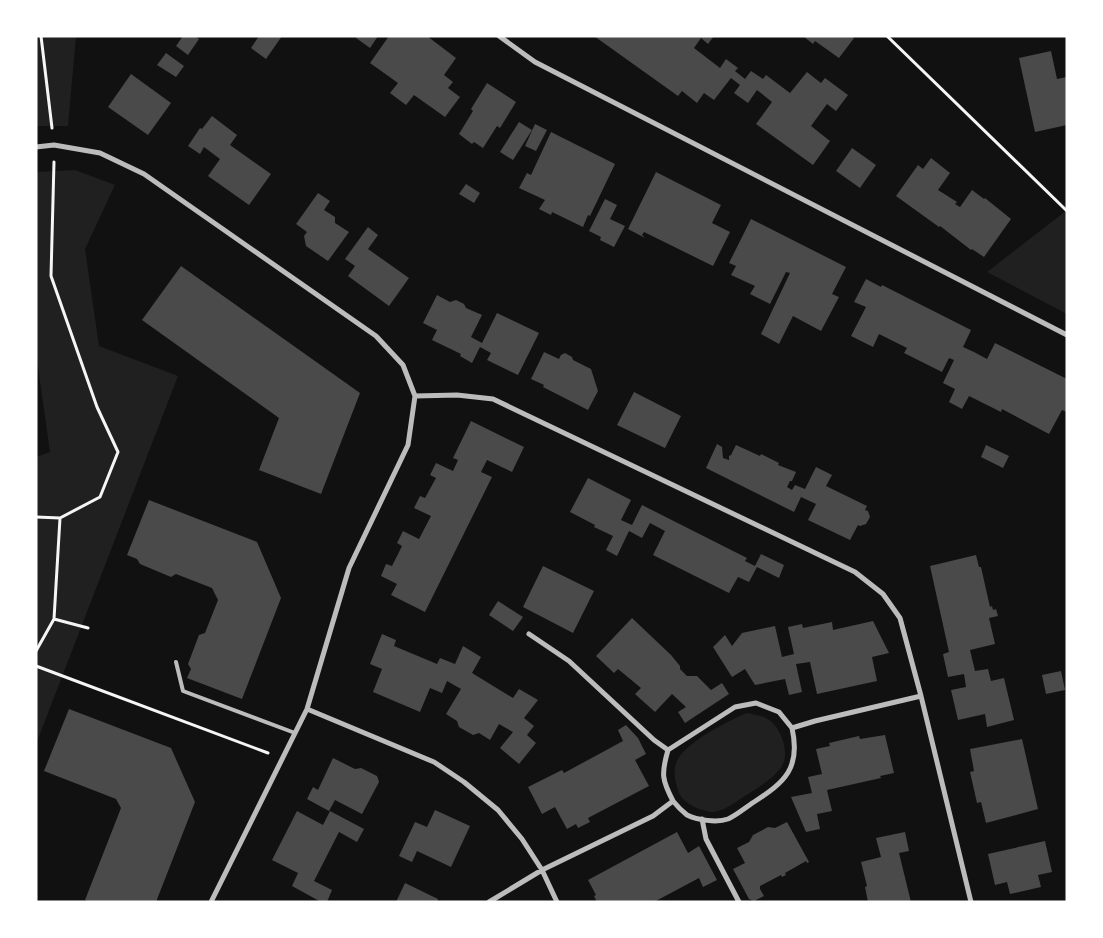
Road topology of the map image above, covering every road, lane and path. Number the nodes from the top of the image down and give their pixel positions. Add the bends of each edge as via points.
1 (41, 36) edge
2 (499, 36) edge
3 (887, 36) edge
4 (54, 145) junction
5 (36, 146) edge
6 (1067, 211) edge
7 (1067, 335) edge
8 (415, 396) junction
9 (36, 517) edge
10 (60, 518) junction
11 (54, 618) junction
12 (88, 628) dead end
13 (529, 634) dead end
14 (36, 651) edge
15 (176, 662) dead end
16 (36, 666) edge
17 (921, 696) junction
18 (307, 709) junction
19 (792, 728) junction
20 (295, 733) junction
21 (668, 750) junction
22 (282, 758) junction
23 (673, 802) junction
24 (702, 819) junction
25 (542, 870) junction
26 (211, 902) edge
27 (488, 902) edge
28 (557, 902) edge
29 (739, 902) edge
30 (971, 902) edge

1 - 4 path
2 - 7 street via 535,62
3 - 6 path
4 - 5 street
4 - 8 street via 100,153 144,174 376,336 403,365
4 - 10 path via 51,276 97,407 118,452 100,497
8 - 17 street via 493,398 855,572 883,594 900,618
8 - 18 street via 408,445 349,568
9 - 10 path
10 - 11 path
11 - 12 path
11 - 14 path
13 - 21 street via 569,661
15 - 20 lane via 184,691
16 - 22 path
17 - 19 street
17 - 30 street
18 - 20 street
18 - 25 street via 434,762 464,782 498,810
19 - 21 street via 779,712 764,706 735,707
19 - 24 street via 796,743 789,773 773,789 728,819
20 - 22 street
21 - 23 street via 664,783
22 - 26 street
23 - 24 street via 687,815
23 - 25 street via 653,816
24 - 29 street via 706,839
25 - 27 street
25 - 28 street

